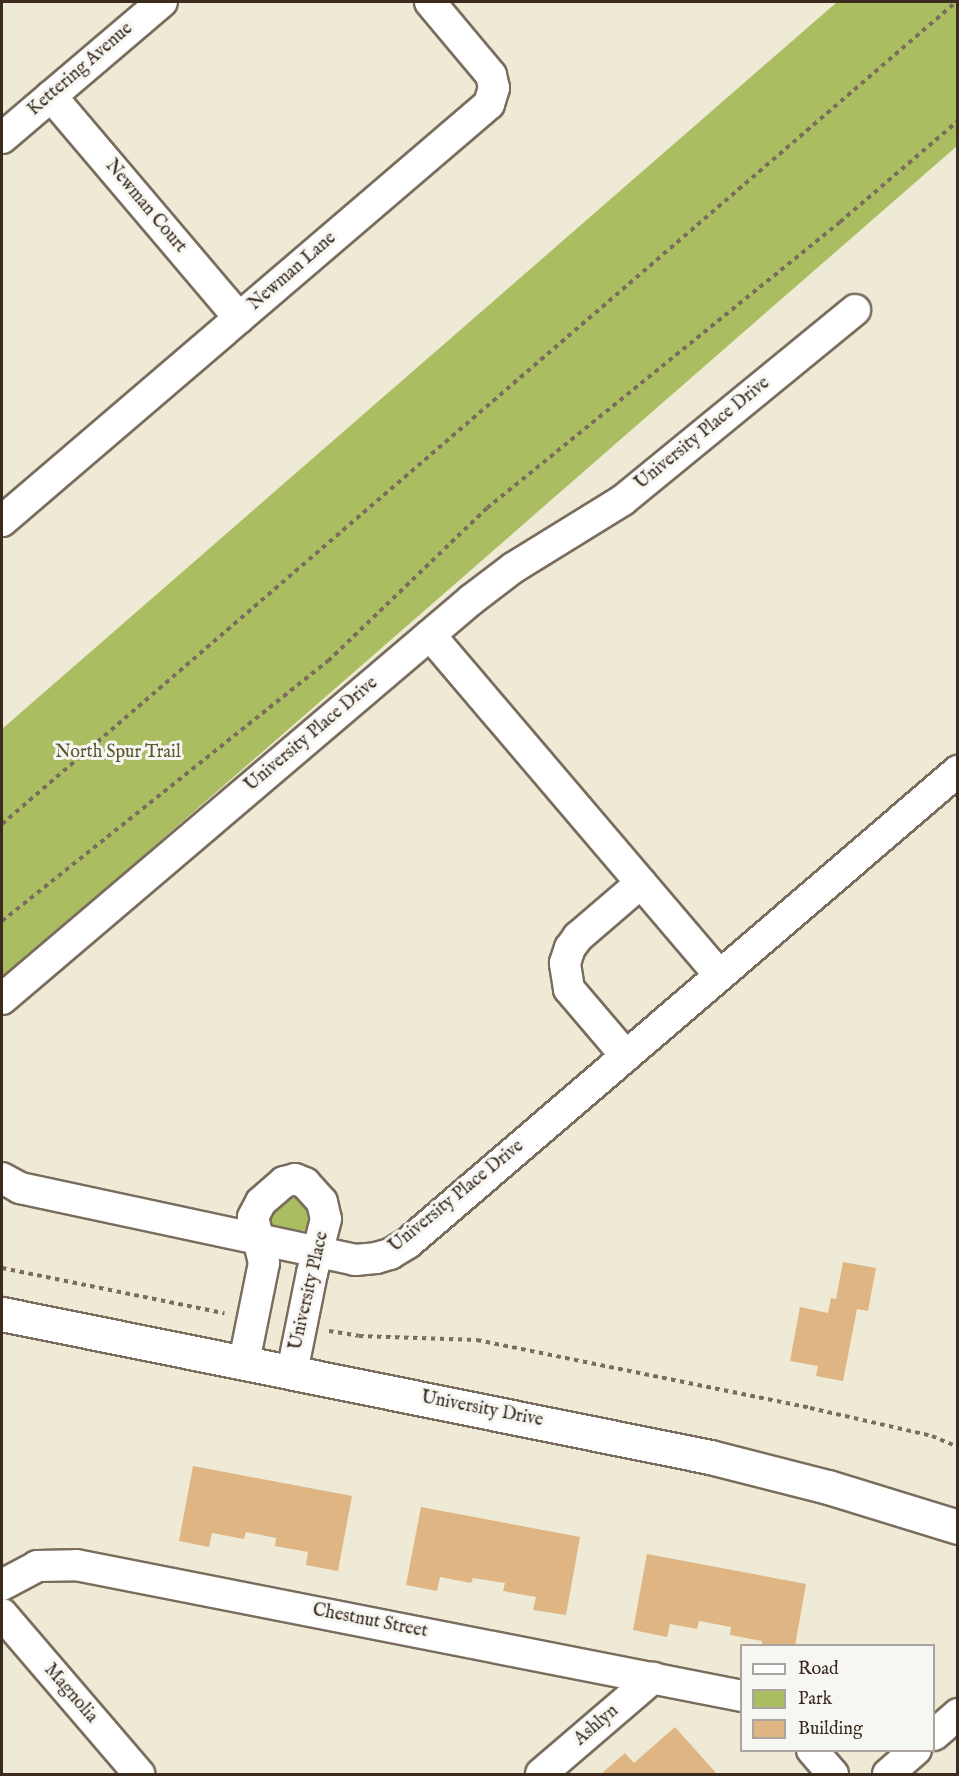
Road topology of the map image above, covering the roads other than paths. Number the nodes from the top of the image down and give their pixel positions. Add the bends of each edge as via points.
1 (162, 2) edge
2 (430, 2) edge
3 (51, 96) junction
4 (2, 138) edge
5 (855, 310) dead end
6 (239, 318) junction
7 (2, 520) edge
8 (430, 635) junction
9 (957, 771) edge
10 (641, 883) junction
11 (719, 975) junction
12 (2, 999) edge
13 (626, 1056) junction
14 (2, 1178) edge
15 (258, 1237) junction
16 (318, 1251) junction
17 (2, 1314) edge
18 (244, 1362) junction
19 (292, 1372) junction
20 (957, 1527) edge
21 (2, 1585) edge
22 (2, 1614) edge
23 (653, 1678) junction
24 (740, 1696) edge
25 (957, 1714) edge
26 (935, 1733) edge
27 (814, 1752) edge
28 (914, 1752) edge
29 (139, 1774) edge
30 (541, 1774) edge
31 (833, 1774) edge
32 (888, 1774) edge

1 - 3 street, Kettering Avenue
2 - 6 street, Newman Lane via 491,75 494,88 489,104
3 - 4 street, Kettering Avenue
3 - 6 street, Newman Court
5 - 8 street, University Place Drive via 623,500 513,568
6 - 7 street, Newman Lane
8 - 10 street
8 - 12 street, University Place Drive
9 - 11 street, University Place Drive
10 - 11 street
10 - 13 street via 578,937 565,963 569,989
11 - 13 street, University Place Drive
13 - 16 street, University Place Drive via 396,1251 362,1260
14 - 15 street, University Place Drive via 20,1188
15 - 16 street, University Place Drive
15 - 16 street, University Place via 253,1217 257,1207 284,1182 295,1179 305,1183 324,1208 326,1225
15 - 18 street, University Place via 264,1263
16 - 19 street, University Place
17 - 18 main road, University Drive
18 - 19 main road, University Drive
19 - 20 main road, University Drive via 710,1457 828,1487
21 - 23 street, Chestnut Street via 36,1566 76,1565
22 - 29 street, Magnolia
23 - 24 street, Chestnut Street
23 - 30 street, Ashlyn
25 - 26 street
27 - 31 street
28 - 32 street

